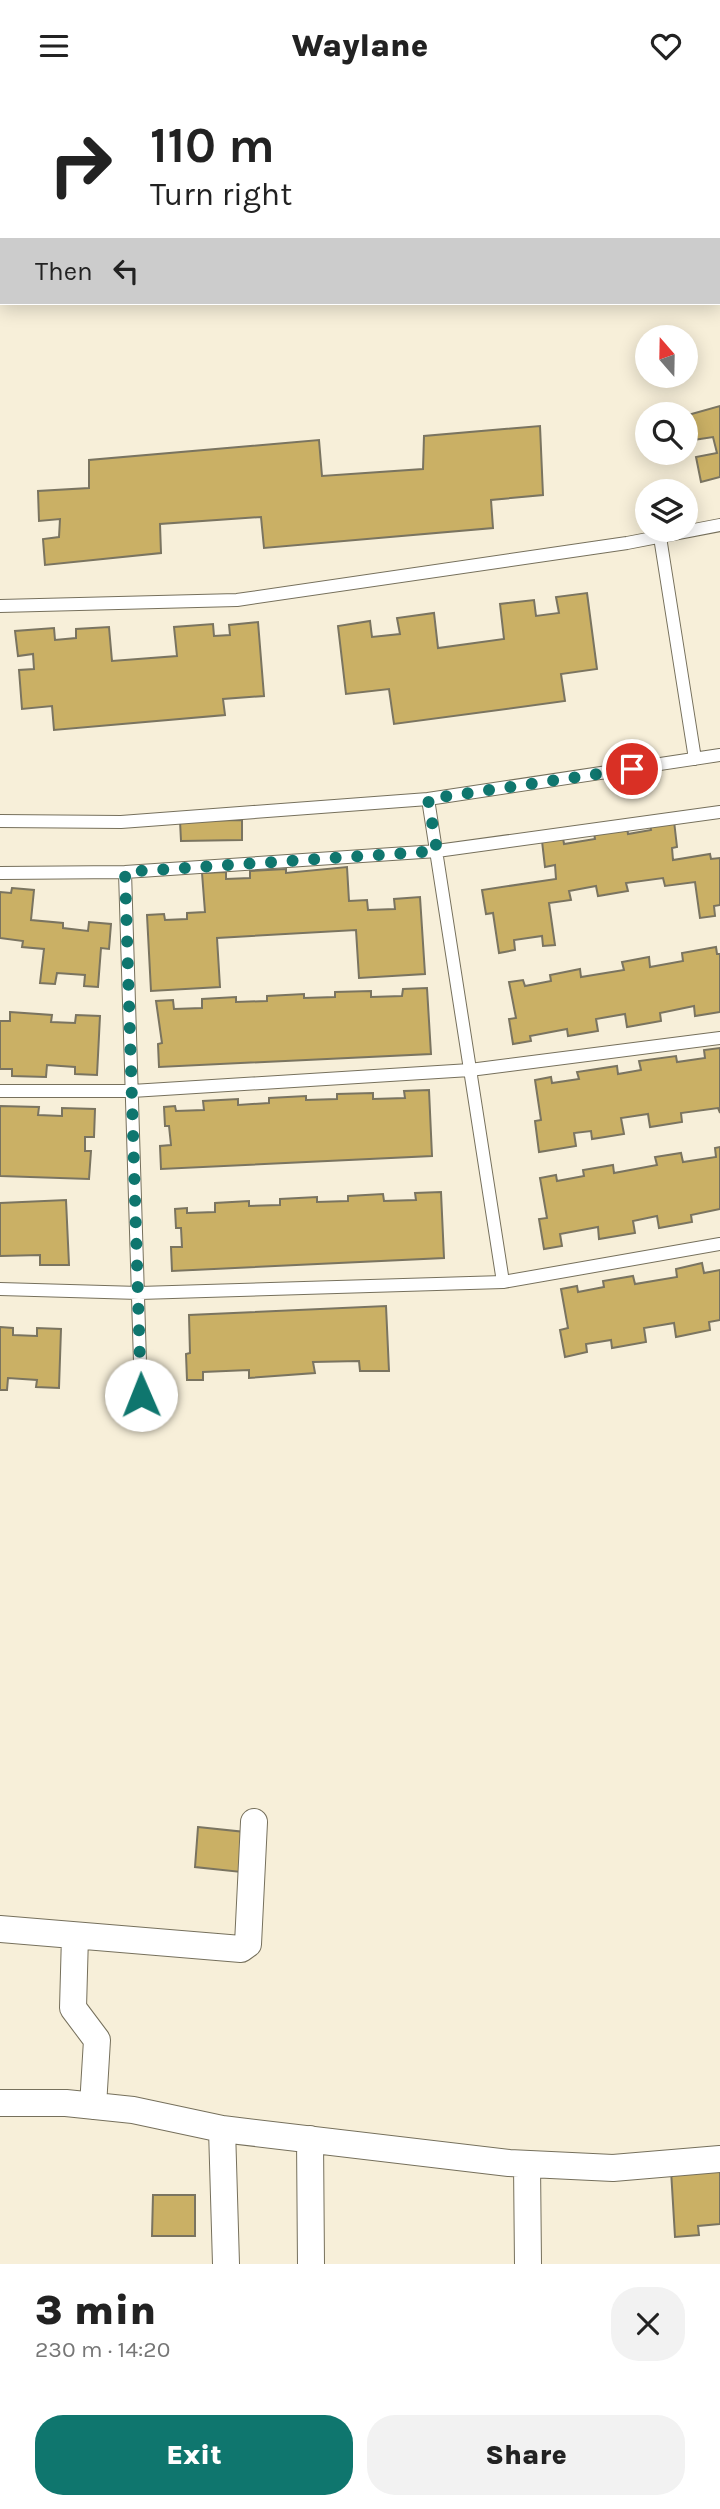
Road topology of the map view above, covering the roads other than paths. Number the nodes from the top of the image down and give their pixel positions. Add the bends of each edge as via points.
1 (720, 525) edge
2 (698, 529) edge
3 (635, 541) edge
4 (661, 542) edge
5 (0, 606) edge
6 (720, 755) edge
7 (695, 759) junction
8 (428, 799) junction
9 (720, 812) edge
10 (0, 821) edge
11 (437, 851) junction
12 (125, 872) junction
13 (0, 873) edge
14 (720, 1038) edge
15 (470, 1070) junction
16 (0, 1091) edge
17 (132, 1091) junction
18 (720, 1244) edge
19 (503, 1282) junction
20 (0, 1289) edge
21 (139, 1293) junction
22 (141, 1395) dead end
23 (254, 1822) dead end
24 (0, 1929) edge
25 (75, 1935) junction
26 (0, 2103) edge
27 (93, 2106) junction
28 (222, 2129) junction
29 (310, 2139) junction
30 (720, 2159) edge
31 (527, 2164) junction
32 (226, 2264) edge
33 (311, 2264) edge
34 (528, 2264) edge

1 - 2 lane
3 - 5 lane via 237,600
4 - 7 lane
6 - 7 lane
7 - 8 lane
8 - 10 lane via 121,821
8 - 11 lane
9 - 11 lane
11 - 12 lane
11 - 15 lane
12 - 13 lane
12 - 17 lane
14 - 15 lane
15 - 17 lane
15 - 19 lane
16 - 17 lane
17 - 21 lane
18 - 19 lane
19 - 21 lane
20 - 21 lane
21 - 22 lane
23 - 25 street via 245,1948
24 - 25 street
25 - 27 street via 73,2008 97,2040
26 - 27 street
27 - 28 street
28 - 29 street
28 - 32 street
29 - 31 street
29 - 33 street
30 - 31 street via 613,2168
31 - 34 street

